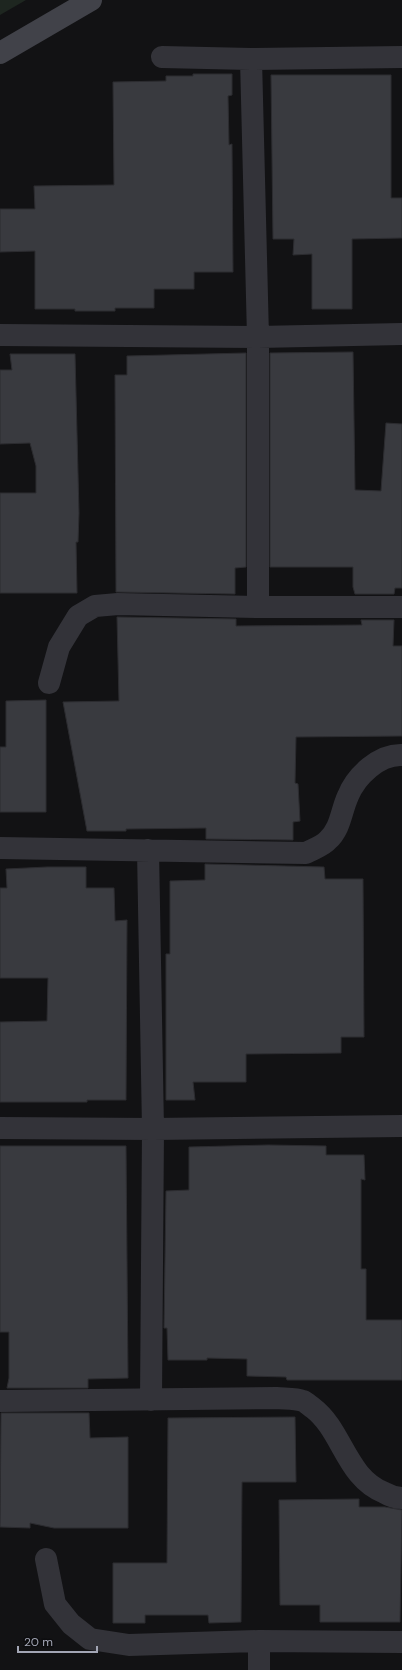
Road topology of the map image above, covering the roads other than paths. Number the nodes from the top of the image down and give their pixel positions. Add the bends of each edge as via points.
1 (91, 0) edge
2 (0, 53) edge
3 (162, 57) dead end
4 (402, 57) edge
5 (251, 59) junction
6 (402, 334) edge
7 (0, 336) edge
8 (258, 337) junction
9 (258, 607) junction
10 (402, 607) edge
11 (49, 683) dead end
12 (402, 755) edge
13 (0, 848) edge
14 (148, 850) junction
15 (402, 1126) edge
16 (0, 1128) edge
17 (152, 1128) junction
18 (151, 1400) junction
19 (0, 1401) edge
20 (402, 1498) edge
21 (46, 1560) dead end
22 (259, 1641) junction
23 (402, 1642) edge
24 (259, 1670) edge

1 - 2 street
3 - 5 street
4 - 5 street
5 - 8 street
6 - 8 street
7 - 8 street
8 - 9 street
9 - 10 street
9 - 11 street via 118,604 95,606 78,616 59,647
12 - 14 street via 383,759 369,768 347,796 339,825 328,841 306,853
13 - 14 street
14 - 17 street
15 - 17 street
16 - 17 street
17 - 18 street
18 - 19 street
18 - 20 street via 276,1398 304,1401 319,1412 364,1480 377,1490
21 - 22 street via 55,1604 71,1624 90,1639 129,1645
22 - 23 street
22 - 24 street

